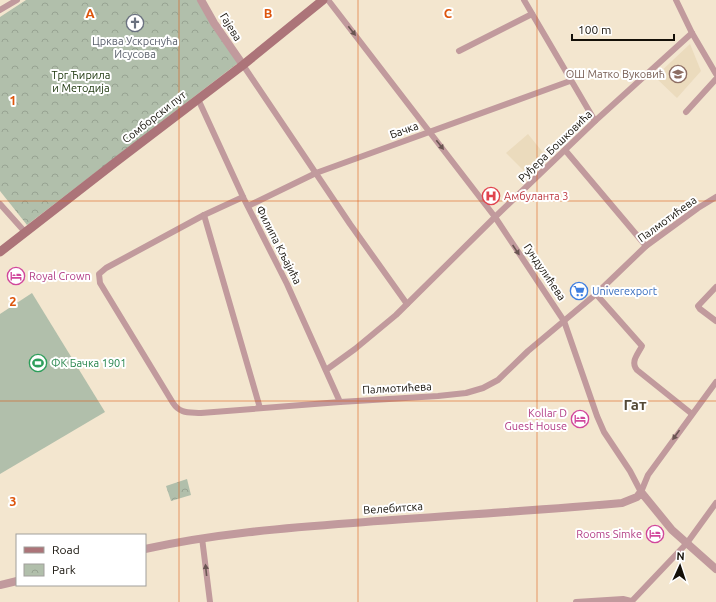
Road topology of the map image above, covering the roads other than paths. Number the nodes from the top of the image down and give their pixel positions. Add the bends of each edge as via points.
1 (16, 0) edge
2 (202, 0) edge
3 (328, 0) edge
4 (524, 0) edge
5 (676, 0) edge
6 (318, 1) edge
7 (0, 10) edge
8 (532, 14) junction
9 (692, 33) junction
10 (459, 51) dead end
11 (243, 65) junction
12 (716, 74) edge
13 (716, 79) edge
14 (570, 80) junction
15 (198, 99) junction
16 (686, 112) dead end
17 (595, 121) junction
18 (429, 131) junction
19 (565, 150) junction
20 (316, 173) junction
21 (244, 197) junction
22 (716, 197) edge
23 (0, 204) edge
24 (248, 206) junction
25 (204, 215) junction
26 (495, 217) junction
27 (25, 232) junction
28 (646, 246) junction
29 (0, 252) edge
30 (716, 287) edge
31 (596, 294) junction
32 (407, 304) junction
33 (564, 321) junction
34 (716, 321) edge
35 (326, 370) junction
36 (716, 382) edge
37 (340, 402) junction
38 (260, 408) junction
39 (692, 414) junction
40 (641, 492) junction
41 (716, 503) edge
42 (202, 538) junction
43 (687, 543) junction
44 (146, 549) edge
45 (716, 569) edge
46 (16, 581) edge
47 (0, 585) edge
48 (210, 602) edge
49 (576, 602) edge
50 (631, 602) edge

1 - 7 street
2 - 11 street, Гајева
3 -> 18 street, Гундулићева
4 - 8 street
5 - 9 street
6 - 11 main road, Сомборски пут
8 - 10 street
8 - 14 street
9 - 12 street
9 - 17 street, Руђера Бошковића
11 - 15 main road, Сомборски пут
11 - 20 street
13 - 16 street
14 - 17 street
14 - 18 street, Бачка
15 - 21 street, Филипа Кљајића
15 - 27 main road, Сомборски пут
17 - 19 street, Руђера Бошковића
18 - 20 street, Бачка
18 -> 26 street, Гундулићева
19 - 26 street, Руђера Бошковића
19 - 28 street
20 - 24 street, Бачка
20 - 32 street
21 - 24 street, Филипа Кљајића
21 - 25 street
22 - 28 street, Палмотићева
23 - 27 street
24 - 35 street, Филипа Кљајића
25 - 38 street
25 - 38 street, Палмотићева via 106,268 99,274 100,283 177,408 201,413
26 - 32 street, Руђера Бошковића
26 -> 33 street, Гундулићева
27 - 29 main road, Сомборски пут
28 - 31 street, Палмотићева
30 - 34 street via 698,306
31 - 33 street, Палмотићева
31 - 39 street via 642,346 634,367
32 - 35 street, Руђера Бошковића via 380,330
33 - 37 street, Палмотићева via 498,380 483,388 438,396
33 - 40 street, Гундулићева via 596,416
35 - 37 street, Филипа Кљајића
36 - 39 street
37 - 38 street, Палмотићева
39 -> 40 street via 648,475
40 - 42 street, Велебитска via 637,497 622,503 308,526
40 - 43 street, Гундулићева via 672,530
41 - 43 street
42 - 44 street, Велебитска
48 -> 42 street
43 - 45 street, Гундулићева
43 - 50 street
46 - 47 street
49 - 50 street via 623,599

